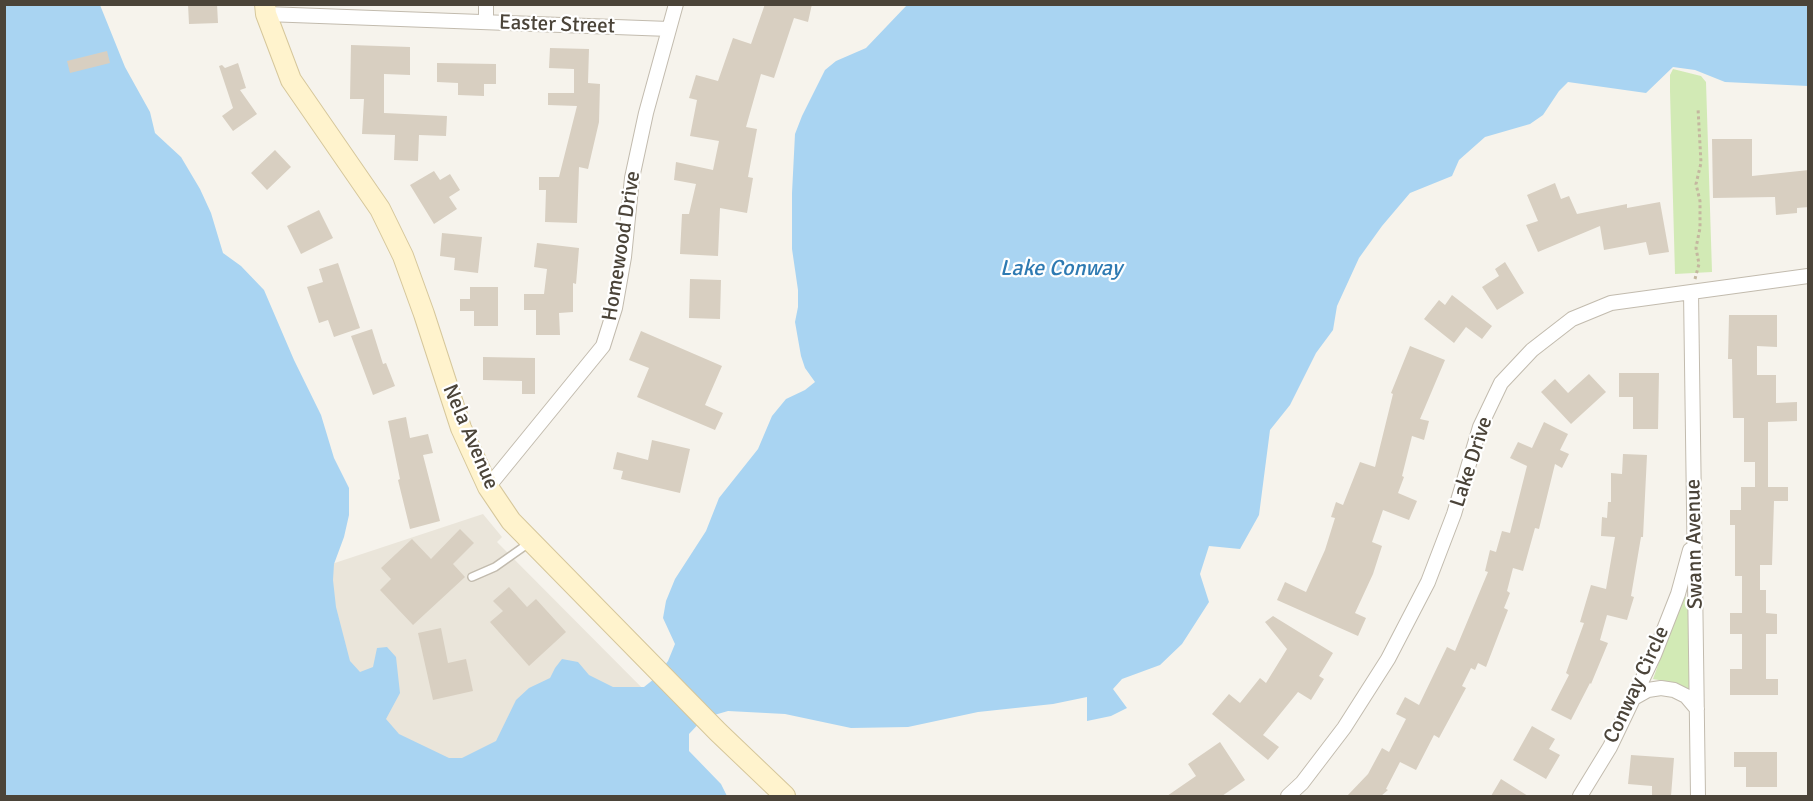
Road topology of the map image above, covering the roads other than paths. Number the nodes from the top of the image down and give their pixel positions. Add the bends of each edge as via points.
1 (486, 4) edge
2 (676, 4) edge
3 (265, 9) edge
4 (486, 22) junction
5 (669, 29) junction
6 (1809, 276) edge
7 (1691, 292) junction
8 (488, 487) junction
9 (1695, 534) junction
10 (531, 541) junction
11 (472, 578) dead end
12 (1632, 699) junction
13 (1697, 709) junction
14 (785, 796) edge
15 (1288, 796) edge
16 (1580, 796) edge
17 (1698, 796) edge

1 - 4 street
2 - 5 street, Homewood Drive
3 - 4 street, Easter Street
3 - 8 street, Nela Avenue via 291,80 380,209 398,246 461,428
4 - 5 street, Easter Street
5 - 8 street, Homewood Drive via 632,178 624,257 603,346
6 - 7 street, Lake Drive
7 - 9 street, Swann Avenue
7 - 15 street, Lake Drive via 1611,303 1572,319 1532,350 1501,384 1480,427 1454,514 1428,582 1388,659 1344,728
8 - 10 street, Nela Avenue via 511,521
9 - 12 street, Conway Circle via 1678,594
9 - 13 street, Swann Avenue
10 - 11 lane
10 - 14 street, Nela Avenue
12 - 13 street via 1647,690 1661,688 1686,696
12 - 16 street, Conway Circle via 1610,747
13 - 17 street, Swann Avenue

